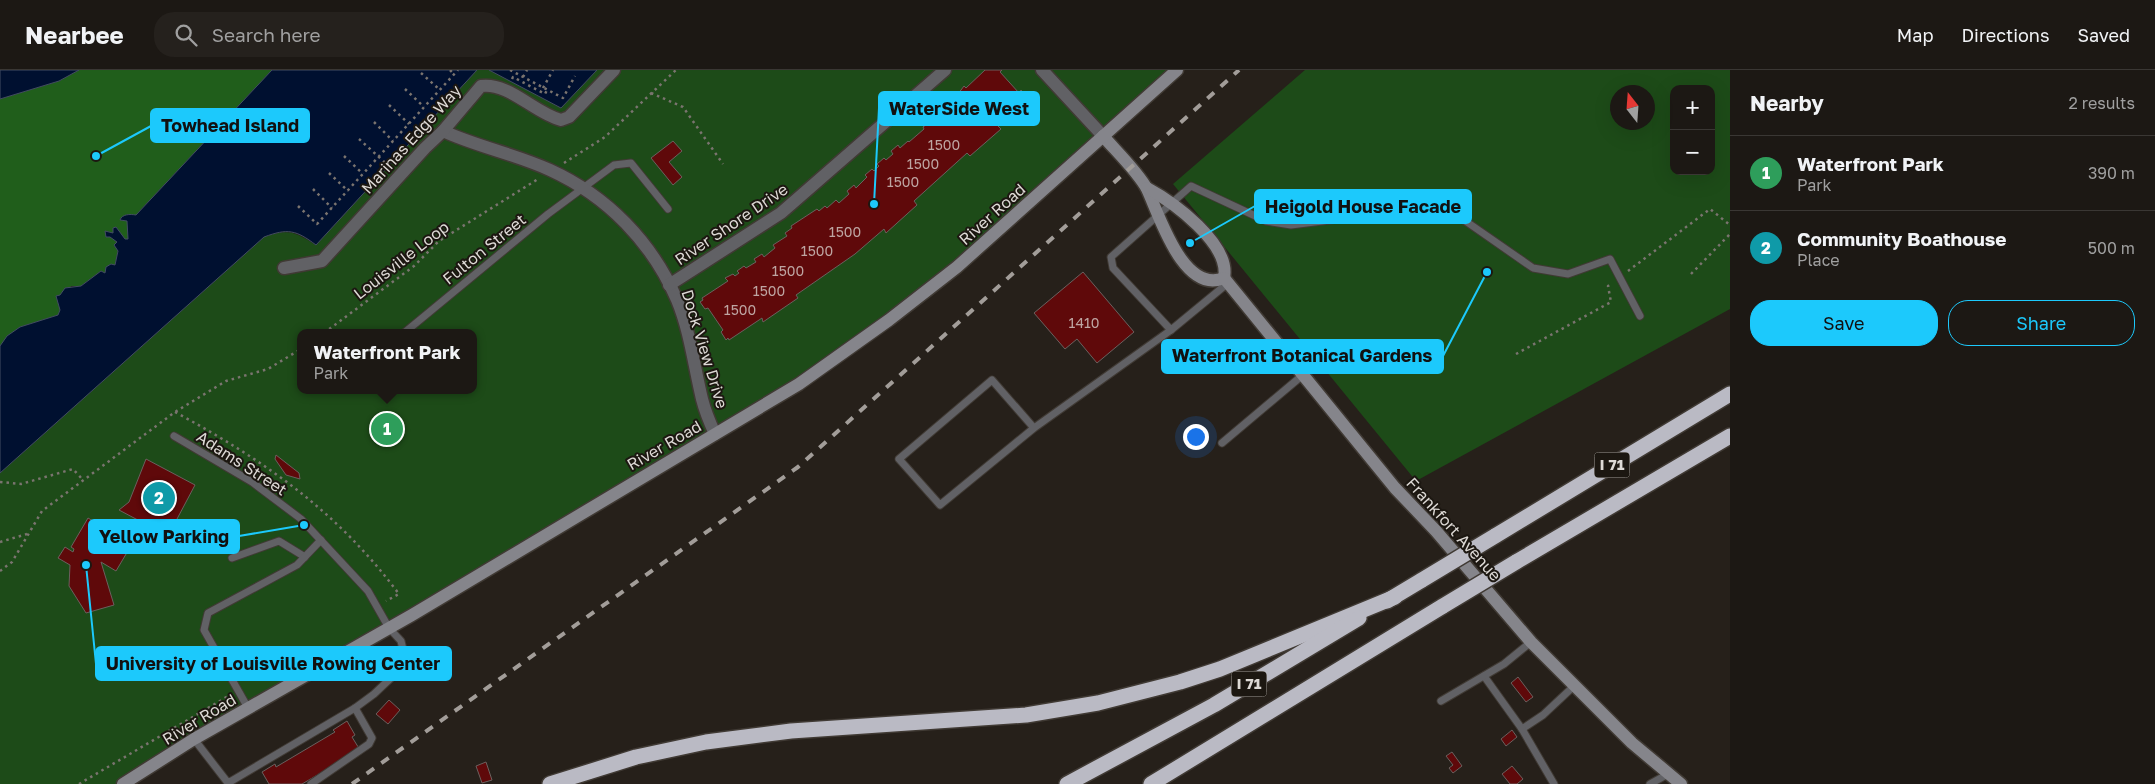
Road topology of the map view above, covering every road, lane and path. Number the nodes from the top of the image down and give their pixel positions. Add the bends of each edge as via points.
1 (450, 70) edge
2 (458, 70) edge
3 (510, 70) edge
4 (527, 70) edge
5 (553, 70) edge
6 (614, 70) edge
7 (676, 70) edge
8 (945, 70) edge
9 (1042, 70) edge
10 (1176, 70) edge
11 (421, 72) dead end
12 (454, 74) junction
13 (575, 76) dead end
14 (523, 77) junction
15 (543, 88) junction
16 (405, 89) dead end
17 (440, 90) junction
18 (547, 90) junction
19 (540, 91) dead end
20 (651, 93) junction
21 (389, 105) dead end
22 (424, 107) junction
23 (374, 122) dead end
24 (409, 124) junction
25 (443, 131) junction
26 (1103, 136) junction
27 (358, 139) dead end
28 (393, 140) junction
29 (344, 156) dead end
30 (379, 158) junction
31 (723, 164) dead end
32 (559, 166) dead end
33 (391, 168) dead end
34 (329, 173) dead end
35 (363, 174) junction
36 (544, 175) dead end
37 (1146, 188) junction
38 (313, 189) dead end
39 (582, 189) junction
40 (348, 191) junction
41 (1173, 204) junction
42 (298, 206) dead end
43 (332, 208) junction
44 (668, 209) dead end
45 (1158, 217) junction
46 (1730, 234) edge
47 (284, 268) dead end
48 (1691, 274) dead end
49 (1226, 280) junction
50 (669, 285) junction
51 (1640, 316) dead end
52 (329, 329) edge
53 (409, 329) edge
54 (1171, 330) junction
55 (297, 351) edge
56 (1304, 374) junction
57 (1730, 394) edge
58 (175, 412) junction
59 (1034, 428) junction
60 (715, 434) junction
61 (174, 436) dead end
62 (1730, 436) edge
63 (1222, 443) dead end
64 (83, 480) junction
65 (0, 482) edge
66 (28, 534) junction
67 (321, 540) junction
68 (0, 542) edge
69 (305, 557) junction
70 (232, 558) dead end
71 (0, 571) edge
72 (1395, 597) junction
73 (388, 599) dead end
74 (389, 628) junction
75 (1532, 642) junction
76 (1484, 676) junction
77 (1574, 686) junction
78 (226, 697) dead end
79 (1441, 701) dead end
80 (248, 708) junction
81 (355, 708) junction
82 (1522, 729) junction
83 (194, 740) junction
84 (1668, 774) junction
85 (1153, 783) edge
86 (79, 784) edge
87 (123, 784) edge
88 (228, 784) edge
89 (311, 784) edge
90 (550, 784) edge
91 (1067, 784) edge
92 (1554, 784) edge
93 (1650, 784) edge
94 (1680, 784) edge

1 - 12 path
2 - 12 path
3 - 14 path
4 - 14 path
5 - 15 path
6 - 25 street, Marinas Edge Way via 569,117 561,120 501,89 481,86
7 - 20 path
8 - 50 street, River Shore Drive via 781,213
9 - 26 street
10 - 26 street, River Road
11 - 17 path
12 - 17 path
13 - 18 path via 563,98
14 - 15 path
15 - 18 path
16 - 22 path
17 - 22 path
18 - 19 path via 545,94
20 - 31 path via 683,107
20 - 32 path via 605,137
21 - 24 path
22 - 24 path
23 - 28 path
24 - 28 path
25 - 39 street, Dock View Drive via 551,170
25 - 47 street, Marinas Edge Way via 322,261
26 - 37 street
26 - 60 street, River Road via 957,267 889,320 799,384
27 - 30 path
28 - 30 path
29 - 35 path
30 - 33 path
30 - 35 path
34 - 40 path
35 - 40 path
36 - 52 path, Louisville Loop via 439,241 414,266
37 - 41 street
37 - 45 street
38 - 43 path
39 - 44 lane, Fulton Street via 614,165 631,163
39 - 50 street, Dock View Drive via 620,215 650,250
39 - 53 lane, Fulton Street
40 - 43 path
41 - 45 lane
41 - 49 street via 1220,253
41 - 51 lane via 1191,186 1266,221 1291,225 1369,215 1449,213 1534,268 1568,274 1610,259
42 - 43 path via 317,224
45 - 49 street via 1176,252 1196,273 1206,279
45 - 54 lane via 1111,257 1113,268
46 - 48 path
49 - 54 lane
49 - 56 street, Frankfort Avenue
50 - 60 street, Dock View Drive via 677,300 702,400
54 - 59 lane
55 - 58 path via 268,369 226,381
56 - 63 lane
56 - 75 street, Frankfort Avenue via 1395,488
57 - 72 highway, I 71, bridge
58 - 64 path
58 - 73 path via 233,444 308,497 376,563 399,594
59 - 59 lane via 940,505 899,459 992,380
60 - 74 street, River Road
61 - 67 lane, Adams Street via 252,482 301,519
62 - 85 highway, I 71, bridge
64 - 65 path via 73,469 21,484
64 - 66 path via 42,511
66 - 68 path
66 - 71 path via 12,562
67 - 69 lane
67 - 74 lane, Adams Street via 368,591
69 - 70 lane via 279,541
69 - 80 lane via 208,613 204,630
72 - 90 highway via 1220,669 1098,703 1026,715 791,731 706,742 636,757
72 - 91 highway, I 71 via 1214,705
74 - 80 street, River Road
74 - 81 lane, Adams Street via 401,641 402,663 374,694
75 - 76 lane
75 - 77 street, Frankfort Avenue
76 - 79 lane
76 - 82 lane
77 - 82 lane via 1543,715
77 - 84 street, Frankfort Avenue
78 - 86 path
80 - 83 street, River Road
81 - 88 lane, Adams Street
81 - 89 lane via 372,738 369,744
82 - 92 lane
83 - 87 street, River Road
83 - 88 lane
84 - 93 lane
84 - 94 street, Frankfort Avenue

